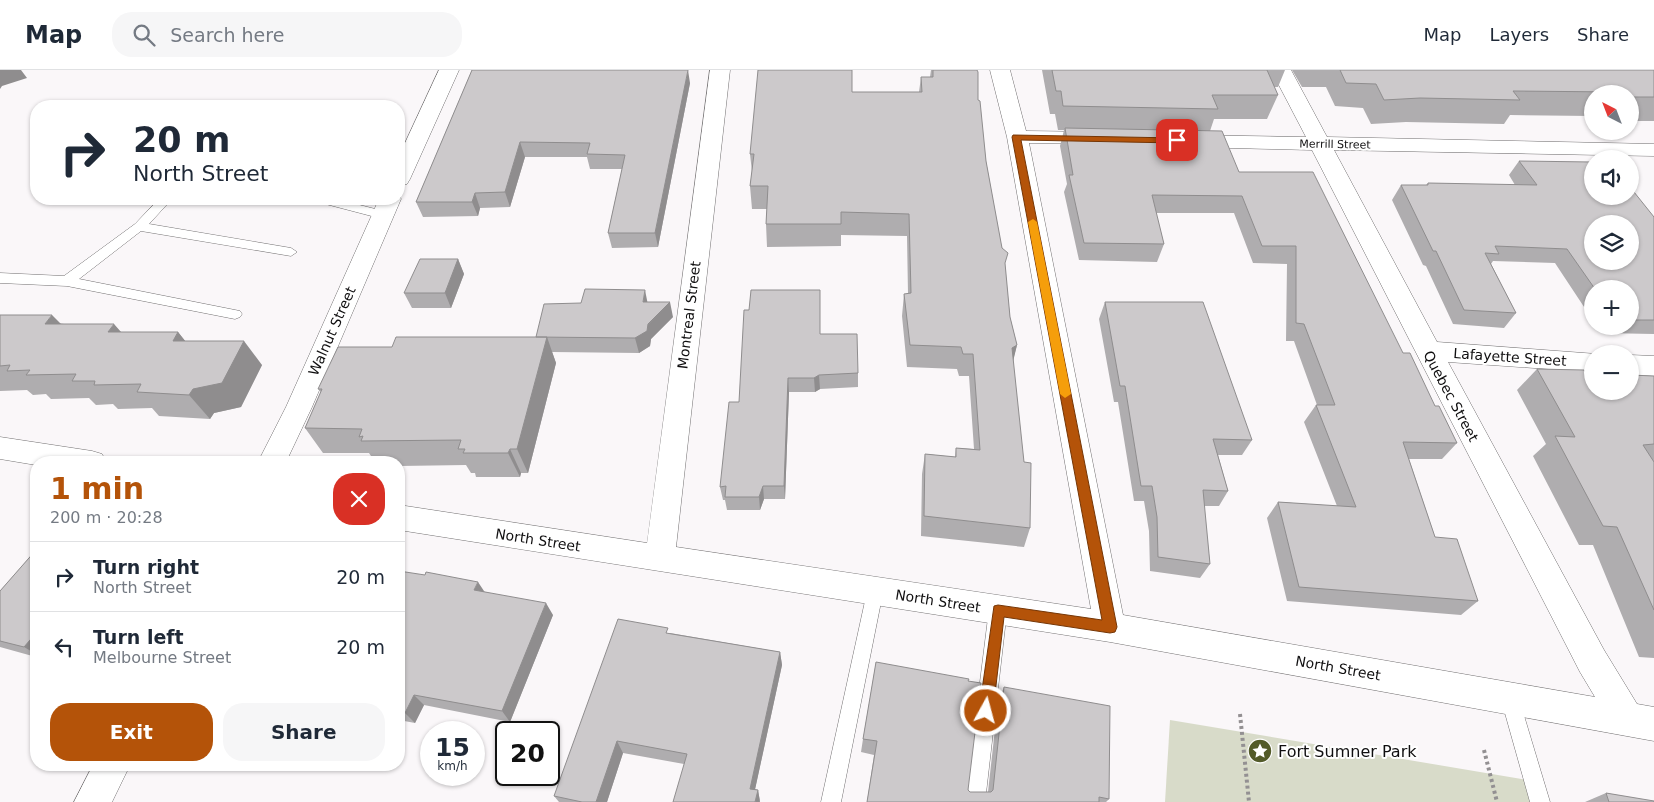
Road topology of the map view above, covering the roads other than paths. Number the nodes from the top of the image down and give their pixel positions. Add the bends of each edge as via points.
1 (449, 70) edge
2 (720, 70) edge
3 (1000, 70) edge
4 (1281, 70) edge
5 (1016, 137) junction
6 (1119, 139) edge
7 (1168, 140) edge
8 (1320, 144) junction
9 (1654, 150) edge
10 (405, 165) edge
11 (160, 205) edge
12 (370, 205) edge
13 (386, 207) edge
14 (139, 227) junction
15 (291, 252) dead end
16 (0, 278) edge
17 (67, 281) junction
18 (235, 314) dead end
19 (1428, 351) junction
20 (1584, 361) edge
21 (1639, 365) edge
22 (1654, 366) edge
23 (0, 448) edge
24 (53, 456) edge
25 (275, 456) edge
26 (405, 519) edge
27 (660, 559) junction
28 (875, 592) junction
29 (998, 610) junction
30 (1110, 627) junction
31 (1510, 699) junction
32 (1641, 721) edge
33 (110, 771) edge
34 (92, 802) edge
35 (831, 802) edge
36 (975, 802) edge
37 (1540, 802) edge

1 - 10 street
2 - 27 street, Montreal Street
3 - 5 street
4 - 8 street, Quebec Street
5 - 6 street
5 - 30 street
7 - 8 street, Merrill Street
8 - 9 street, Merrill Street
8 - 19 street, Quebec Street
11 - 14 lane
12 - 13 lane
13 - 25 street, Walnut Street
14 - 15 lane
14 - 17 lane
16 - 17 lane
17 - 18 lane
19 - 20 street, Lafayette Street
19 - 32 street, Quebec Street via 1587,652
21 - 22 street
23 - 24 street
26 - 27 street, North Street
27 - 28 street, North Street
28 - 29 street, North Street
28 - 35 lane
29 - 30 street, North Street
29 - 36 lane
30 - 31 street, North Street
31 - 32 street, North Street
31 - 37 lane
33 - 34 street

